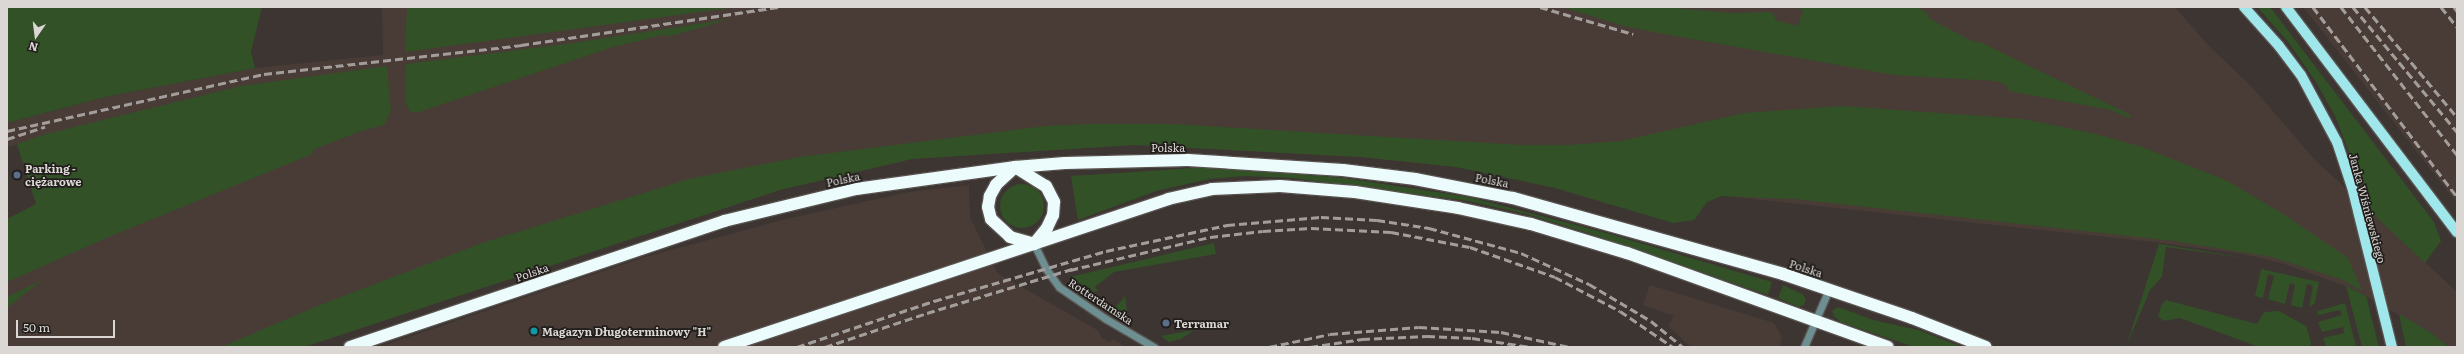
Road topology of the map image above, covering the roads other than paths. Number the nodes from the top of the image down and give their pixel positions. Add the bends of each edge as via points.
1 (2244, 7) edge
2 (2286, 7) edge
3 (1015, 167) junction
4 (2457, 232) edge
5 (1034, 244) junction
6 (1829, 289) junction
7 (1816, 321) junction
8 (350, 347) edge
9 (724, 347) edge
10 (1154, 347) edge
11 (1804, 347) edge
12 (1888, 347) edge
13 (1986, 347) edge
14 (2392, 347) edge

1 - 14 main road, Janka Wiśniewskiego via 2290,59 2310,90 2336,142 2352,187
2 - 4 main road
3 - 5 highway via 1046,186 1054,202 1053,216
3 - 5 highway via 996,185 990,196 990,213 998,228 1010,237
3 - 6 highway, Polska via 1188,160 1343,170 1415,179 1520,200
3 - 8 highway, Polska via 856,189 724,221
5 - 7 highway via 1168,199 1212,189 1280,186 1355,192 1458,208 1568,234
5 - 9 highway
5 - 10 street, Rotterdamska via 1046,269 1059,287 1106,320
6 - 7 street
6 - 13 highway, Polska
7 - 11 street
7 - 12 highway

